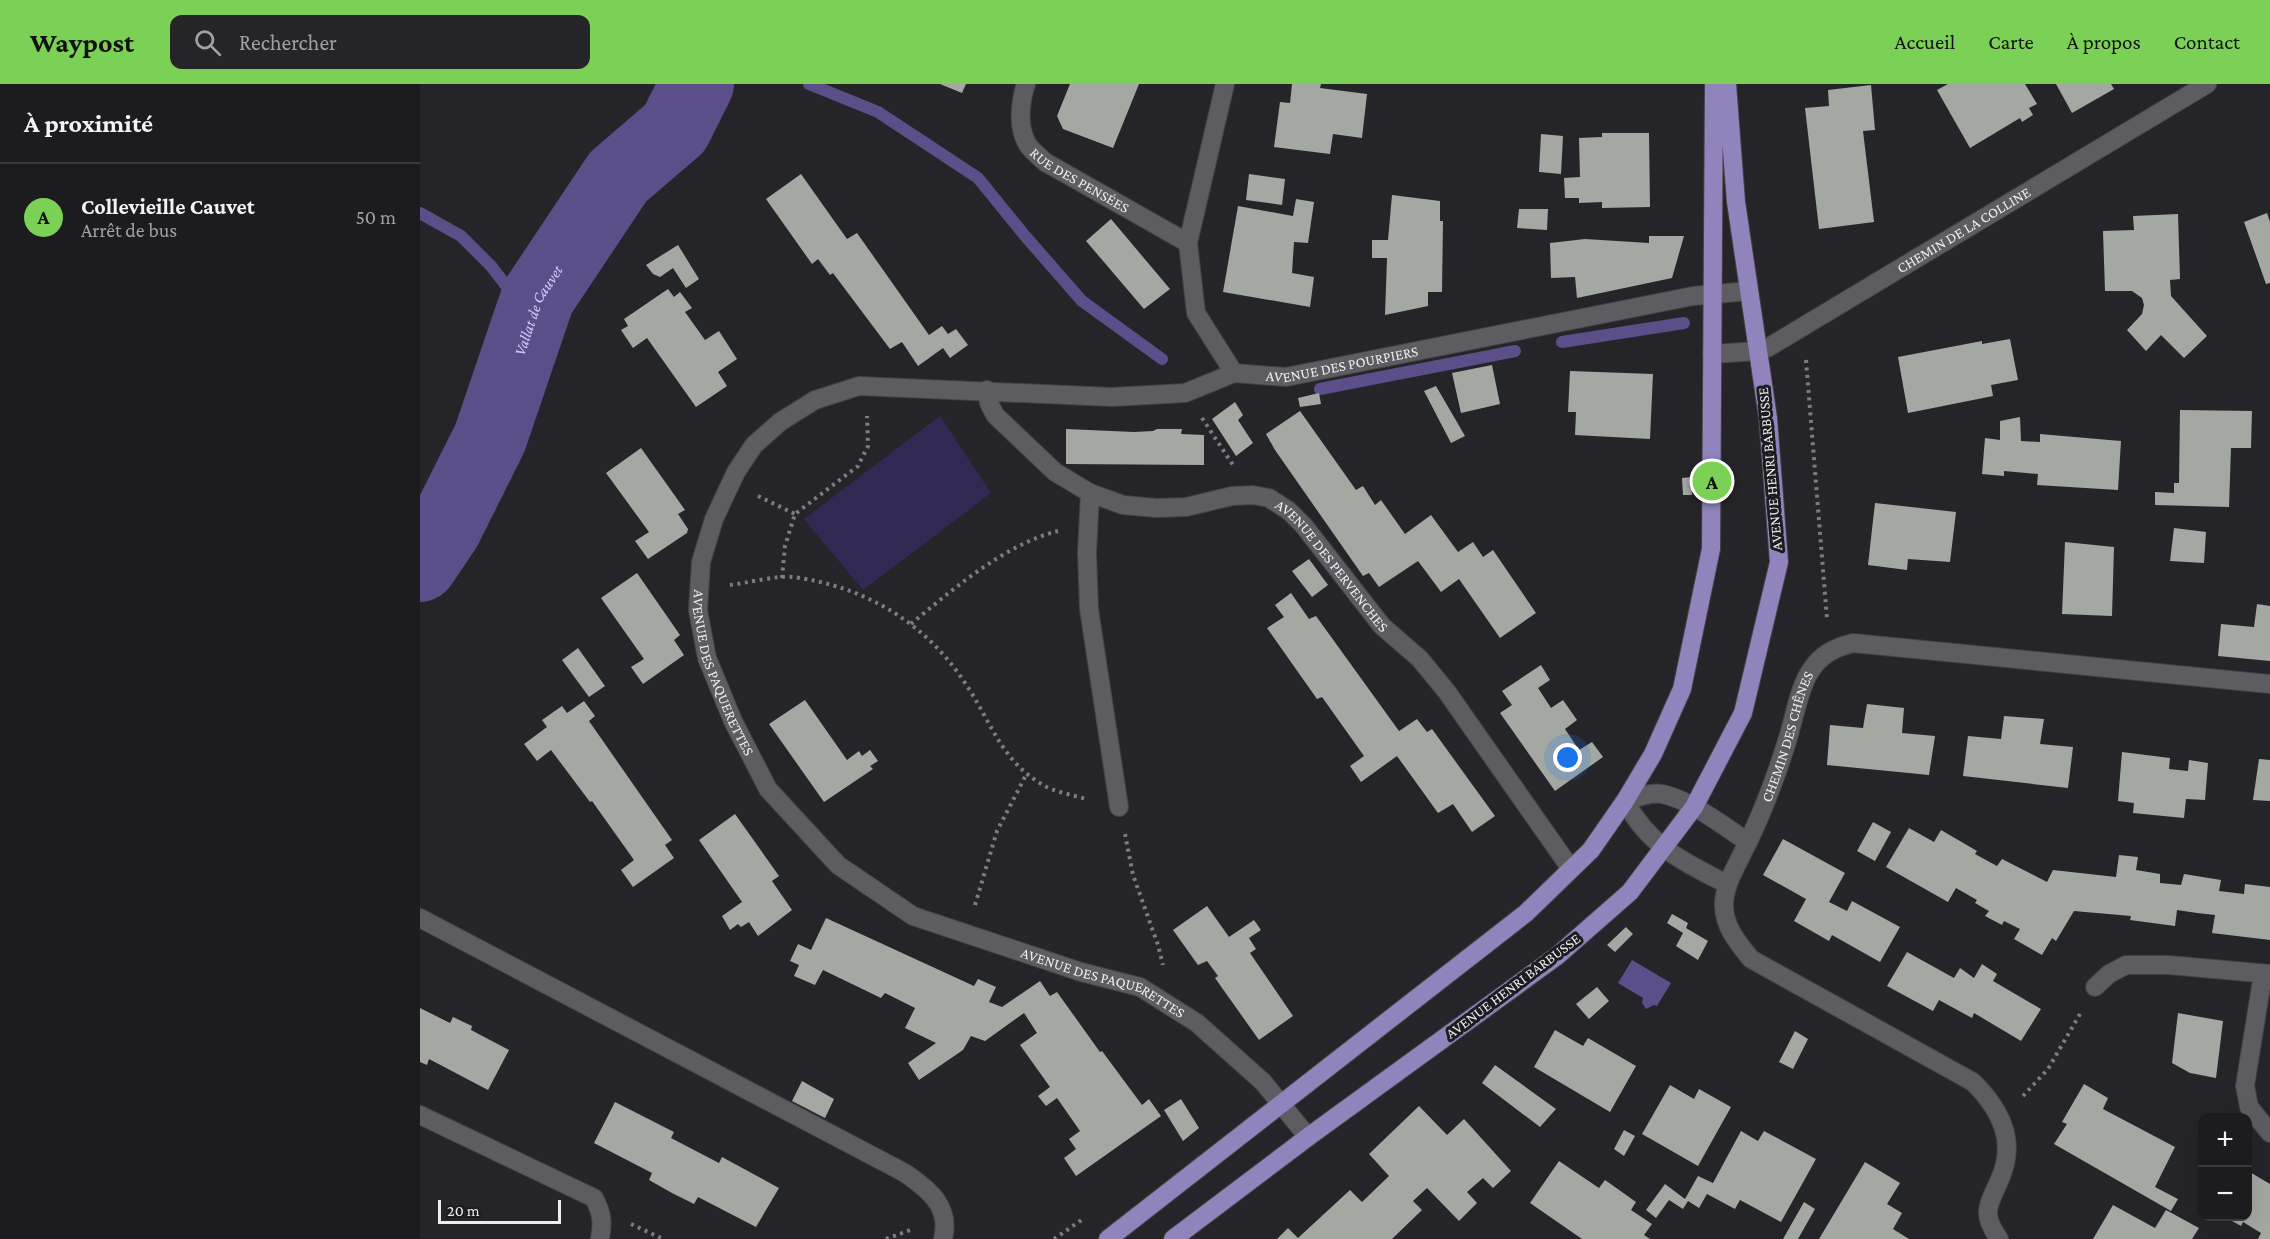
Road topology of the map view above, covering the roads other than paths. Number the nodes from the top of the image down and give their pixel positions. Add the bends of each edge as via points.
1 (1026, 84) edge
2 (1226, 84) edge
3 (1714, 84) edge
4 (1727, 84) edge
5 (2207, 84) edge
6 (1188, 243) junction
7 (1749, 291) junction
8 (1714, 295) junction
9 (1758, 351) junction
10 (1712, 354) junction
11 (1234, 373) junction
12 (987, 390) junction
13 (1090, 493) junction
14 (2270, 684) edge
15 (1625, 801) junction
16 (1119, 807) road end
17 (1694, 807) junction
18 (1748, 842) junction
19 (1663, 848) junction
20 (1571, 869) junction
21 (1726, 884) junction
22 (420, 918) edge
23 (2267, 974) edge
24 (2095, 987) road end
25 (1281, 1106) junction
26 (420, 1115) edge
27 (2270, 1133) edge
28 (1308, 1137) junction
29 (600, 1239) edge
30 (943, 1239) edge
31 (1108, 1239) edge
32 (1173, 1239) edge
33 (1999, 1239) edge

1 - 6 street, RUE DES PENSÉES via 1021,124 1028,145 1045,162
2 - 6 street
3 - 8 main road
4 - 7 main road, AVENUE HENRI BARBUSSE via 1736,202
5 - 9 street, CHEMIN DE LA COLLINE
6 - 11 street via 1196,313
7 - 8 street, AVENUE DES POURPIERS
7 - 9 main road, AVENUE HENRI BARBUSSE
8 - 10 main road
8 - 11 street, AVENUE DES POURPIERS via 1286,377
9 - 10 street, CHEMIN DE LA COLLINE
9 - 17 main road, AVENUE HENRI BARBUSSE via 1768,418 1779,562 1743,713
10 - 15 main road via 1711,549 1682,689 1653,754
11 - 12 street, AVENUE DES PAQUERETTES via 1185,393 1112,397
12 - 13 street, AVENUE DES PERVENCHES via 995,415 1054,472
12 - 25 street, AVENUE DES PAQUERETTES via 859,386 815,399 754,445 730,483 701,562 698,610 707,658 733,721 768,789 838,865 913,916 1081,972 1140,987 1197,1023 1263,1082
13 - 16 street via 1089,609
13 - 20 street, AVENUE DES PERVENCHES via 1123,505 1156,508 1253,495 1269,498 1289,511 1382,626 1448,692
14 - 18 street, CHEMIN DES CHÊNES via 1853,643 1830,650 1808,674 1777,773
15 - 17 street via 1662,794
15 - 19 street via 1635,820
15 - 20 main road via 1591,850
17 - 18 street
17 - 19 main road, AVENUE HENRI BARBUSSE
18 - 21 street, CHEMIN DES CHÊNES
19 - 21 street
19 - 28 main road, AVENUE HENRI BARBUSSE via 1630,892 1557,956
20 - 25 main road via 1526,913
21 - 33 street, CHEMIN DES CHÊNES via 1727,925 1751,958 1973,1082 1989,1098 2001,1118 2006,1138 2001,1177 1988,1201 1989,1222
22 - 30 street via 905,1173 931,1191 941,1206
23 - 24 street via 2126,965
23 - 27 street via 2245,1086 2249,1107
25 - 28 street, AVENUE DES PAQUERETTES
25 - 31 main road
26 - 29 street via 594,1198 603,1222
28 - 32 main road, AVENUE HENRI BARBUSSE

